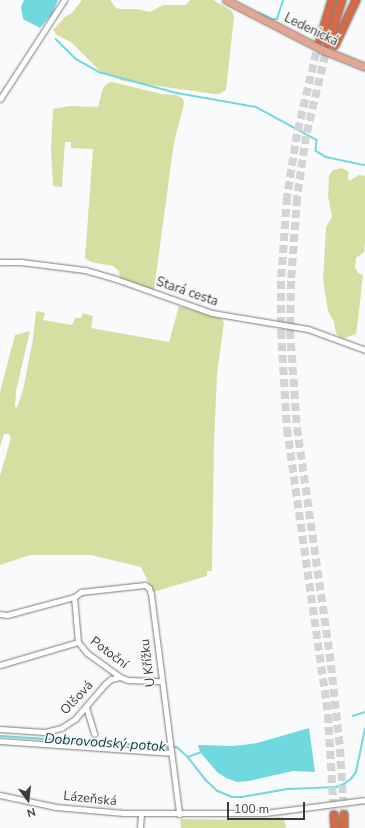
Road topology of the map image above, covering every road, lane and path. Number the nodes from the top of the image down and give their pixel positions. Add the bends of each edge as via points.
1 (64, 0) edge
2 (226, 0) edge
3 (342, 0) edge
4 (356, 0) edge
5 (331, 2) edge
6 (320, 40) tunnel mouth
7 (365, 66) edge
8 (0, 99) edge
9 (0, 262) edge
10 (365, 350) edge
11 (74, 597) junction
12 (0, 614) edge
13 (78, 642) junction
14 (0, 665) edge
15 (120, 677) junction
16 (161, 681) junction
17 (86, 707) junction
18 (0, 729) edge
19 (94, 734) dead end
20 (0, 741) edge
21 (170, 752) junction
22 (0, 795) edge
23 (365, 800) edge
24 (141, 814) junction
25 (179, 814) junction
26 (334, 815) tunnel mouth
27 (344, 815) tunnel mouth
28 (140, 828) edge
29 (335, 828) edge
30 (344, 828) edge

1 - 8 street
2 - 7 main road, Ledenická via 323,50
3 - 4 highway via 332,44
5 - 6 highway
9 - 10 street, Stará cesta via 85,270 212,313 308,329
11 - 12 street, U Křížku via 7,615
11 - 13 street
11 - 16 street, U Křížku via 81,592 145,585 149,588
13 - 14 street, Potoční
13 - 15 street, Potoční via 87,653
15 - 16 street, Potoční via 128,680
15 - 17 street, Olšová via 111,679
16 - 21 street, U Křížku
17 - 18 street, Olšová via 62,728 45,732
17 - 19 street
20 - 21 street
21 - 25 street, U Křížku
22 - 24 street, Lázeňská via 56,807
23 - 25 street, Lázeňská via 265,813
24 - 25 street, Lázeňská
24 - 28 street
26 - 29 highway
27 - 30 highway

